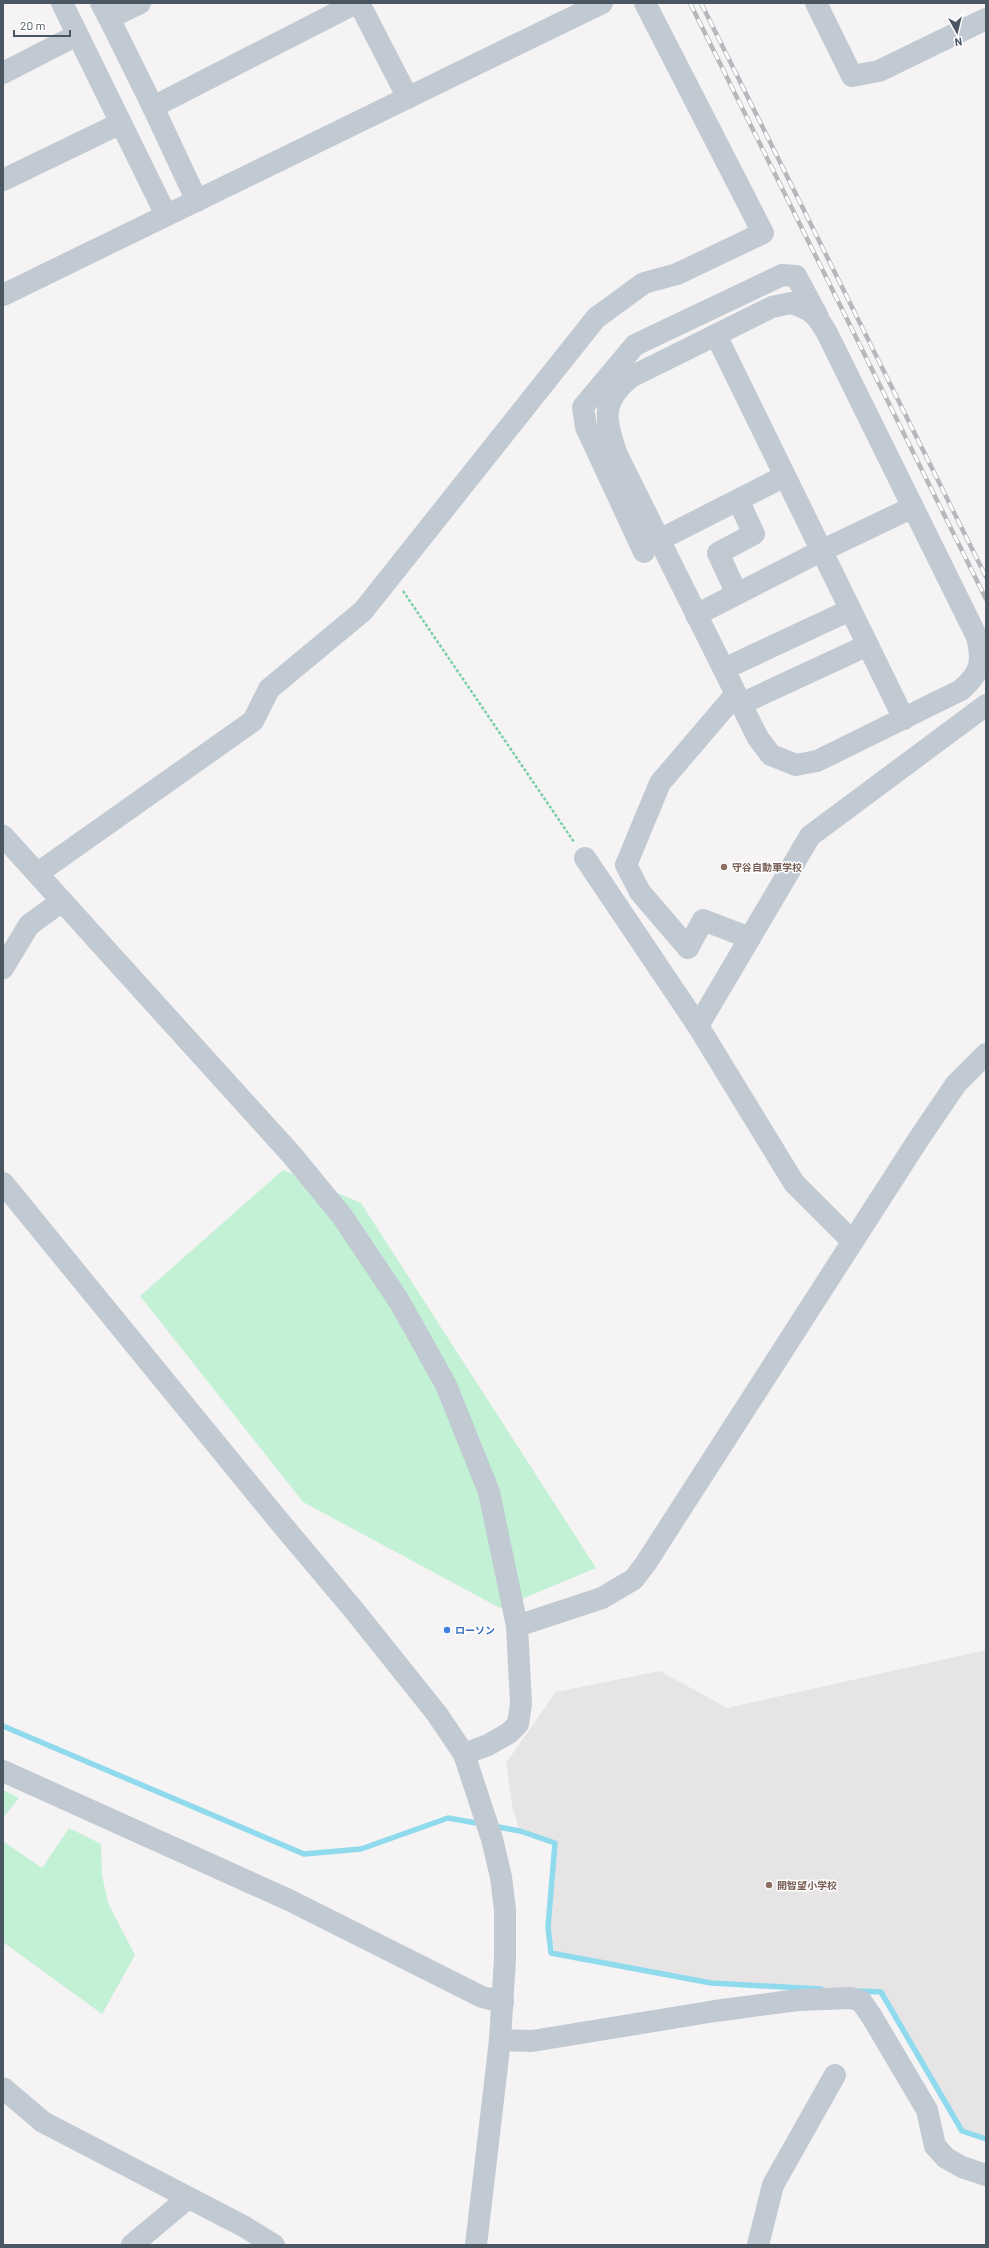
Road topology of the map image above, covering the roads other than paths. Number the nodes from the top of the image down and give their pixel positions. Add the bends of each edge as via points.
1 (62, 3) edge
2 (140, 3) edge
3 (358, 3) edge
4 (602, 3) edge
5 (645, 3) edge
6 (816, 3) edge
7 (105, 11) edge
8 (986, 19) edge
9 (77, 35) junction
10 (3, 73) edge
11 (408, 98) junction
12 (153, 107) junction
13 (121, 123) junction
14 (3, 180) edge
15 (196, 201) junction
16 (166, 215) junction
17 (3, 295) edge
18 (820, 320) junction
19 (716, 335) junction
20 (785, 476) junction
21 (738, 500) junction
22 (913, 507) junction
23 (652, 546) junction
24 (821, 551) junction
25 (737, 594) junction
26 (850, 610) junction
27 (696, 615) junction
28 (868, 645) junction
29 (724, 669) junction
30 (738, 699) junction
31 (986, 705) edge
32 (904, 719) junction
33 (3, 836) edge
34 (585, 858) road end
35 (38, 873) junction
36 (62, 901) junction
37 (750, 938) junction
38 (3, 968) edge
39 (698, 1026) junction
40 (986, 1054) edge
41 (3, 1183) edge
42 (852, 1241) junction
43 (517, 1626) junction
44 (464, 1754) junction
45 (3, 1771) edge
46 (503, 2002) junction
47 (500, 2040) junction
48 (835, 2075) dead end
49 (3, 2088) edge
50 (986, 2175) edge
51 (188, 2198) junction
52 (132, 2245) edge
53 (274, 2245) edge
54 (476, 2245) edge
55 (758, 2245) edge

1 - 9 street
2 - 7 street
3 - 11 street
3 - 12 street
4 - 11 street
5 - 35 street via 763,233 677,274 644,284 596,318 363,611 269,689 253,721
6 - 8 street via 852,76 879,71
7 - 12 street
9 - 10 street
9 - 13 street
11 - 15 street
12 - 15 street
13 - 14 street
13 - 16 street
15 - 16 street
16 - 17 street
18 - 19 street via 808,308 791,303 772,307
18 - 22 street
18 - 23 street via 796,276 782,274 635,345 583,408 586,427
19 - 20 street
19 - 23 street via 631,377 611,398 606,416 610,434
20 - 21 street
20 - 24 street
21 - 23 street
21 - 25 street via 754,534 718,553
22 - 24 street
22 - 32 street via 977,637 982,655 978,671 971,682 961,690
23 - 27 street
24 - 25 street
24 - 26 street
25 - 27 street
26 - 28 street
26 - 29 street
27 - 29 street
28 - 30 street
28 - 32 street
29 - 30 street
30 - 32 street via 758,738 771,755 796,765 817,761
30 - 37 street via 660,783 626,865 640,892 688,948 703,920
31 - 37 street via 810,836
33 - 35 street
34 - 39 street
35 - 36 street
36 - 38 street via 29,925
36 - 43 street via 292,1154 342,1216 391,1288 446,1385 479,1464 489,1492
37 - 39 street
39 - 42 street via 794,1183
40 - 42 street via 956,1084
41 - 44 street via 353,1609 437,1714
42 - 43 street via 634,1579 602,1598
43 - 44 street via 521,1704 518,1724 509,1733 488,1745
44 - 46 street via 488,1826 501,1877 505,1910
45 - 46 street via 289,1900 482,1997
46 - 47 street
47 - 50 street via 532,2041 715,2011 798,2000 851,1998 861,2001 872,2017 927,2110 935,2146 946,2158 962,2167
47 - 54 street
48 - 55 street via 773,2185
49 - 51 street via 43,2122
51 - 52 street
51 - 53 street

